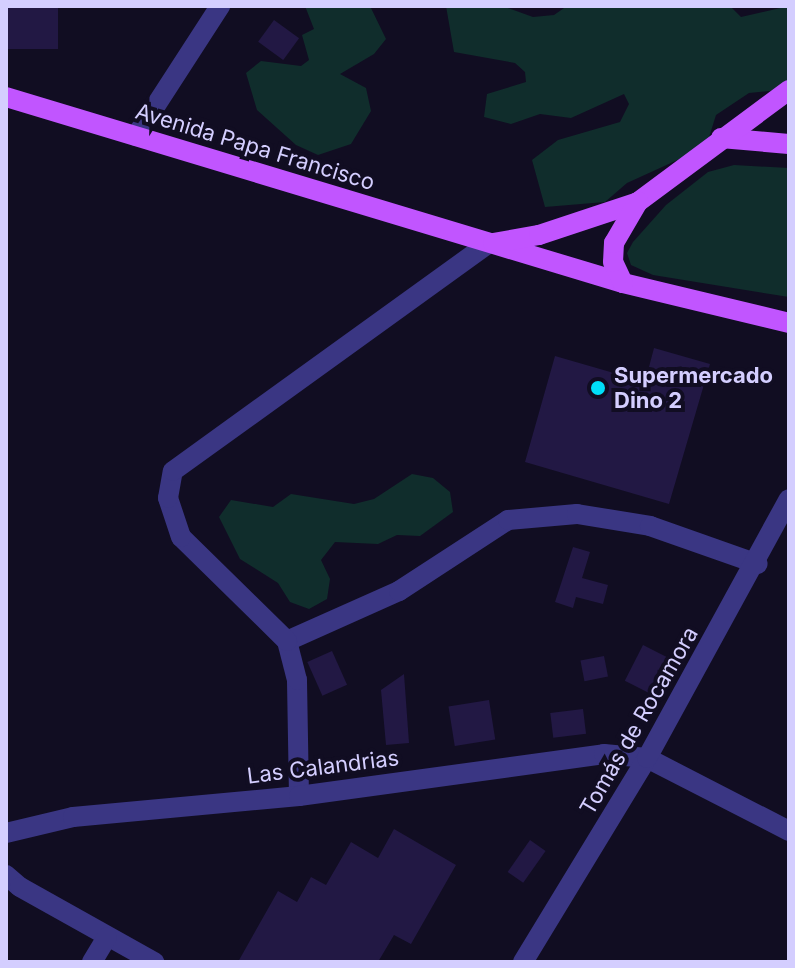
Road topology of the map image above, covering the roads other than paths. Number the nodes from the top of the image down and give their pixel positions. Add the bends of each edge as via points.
1 (220, 6) edge
2 (789, 90) edge
3 (6, 97) edge
4 (136, 136) junction
5 (721, 138) junction
6 (789, 144) edge
7 (638, 202) junction
8 (489, 243) junction
9 (623, 283) junction
10 (789, 323) edge
11 (789, 499) edge
12 (758, 564) junction
13 (287, 641) junction
14 (647, 758) junction
15 (299, 796) junction
16 (789, 831) edge
17 (6, 833) edge
18 (6, 875) edge
19 (107, 937) junction
20 (92, 962) edge
21 (154, 962) edge
22 (523, 962) edge

1 - 4 street
2 - 5 main road, Avenida Papa Francisco
3 - 4 main road, Avenida Papa Francisco
4 - 8 main road, Avenida Papa Francisco
5 - 6 main road
5 - 7 main road, Avenida Papa Francisco
7 - 8 main road, Avenida Papa Francisco via 539,235
7 - 9 main road via 614,243 613,262
8 - 9 main road, Avenida Papa Francisco
8 - 13 street via 173,471 168,498 181,537
9 - 10 main road, Avenida Papa Francisco
11 - 12 street, Tomás de Rocamora
12 - 13 street via 650,526 577,514 508,520 399,591
12 - 14 street, Tomás de Rocamora
13 - 15 street via 297,680
14 - 15 street, Las Calandrias via 604,754
14 - 16 street
14 - 22 street, Tomás de Rocamora
15 - 17 street, Las Calandrias via 73,817
18 - 19 street
19 - 20 street
19 - 21 street

